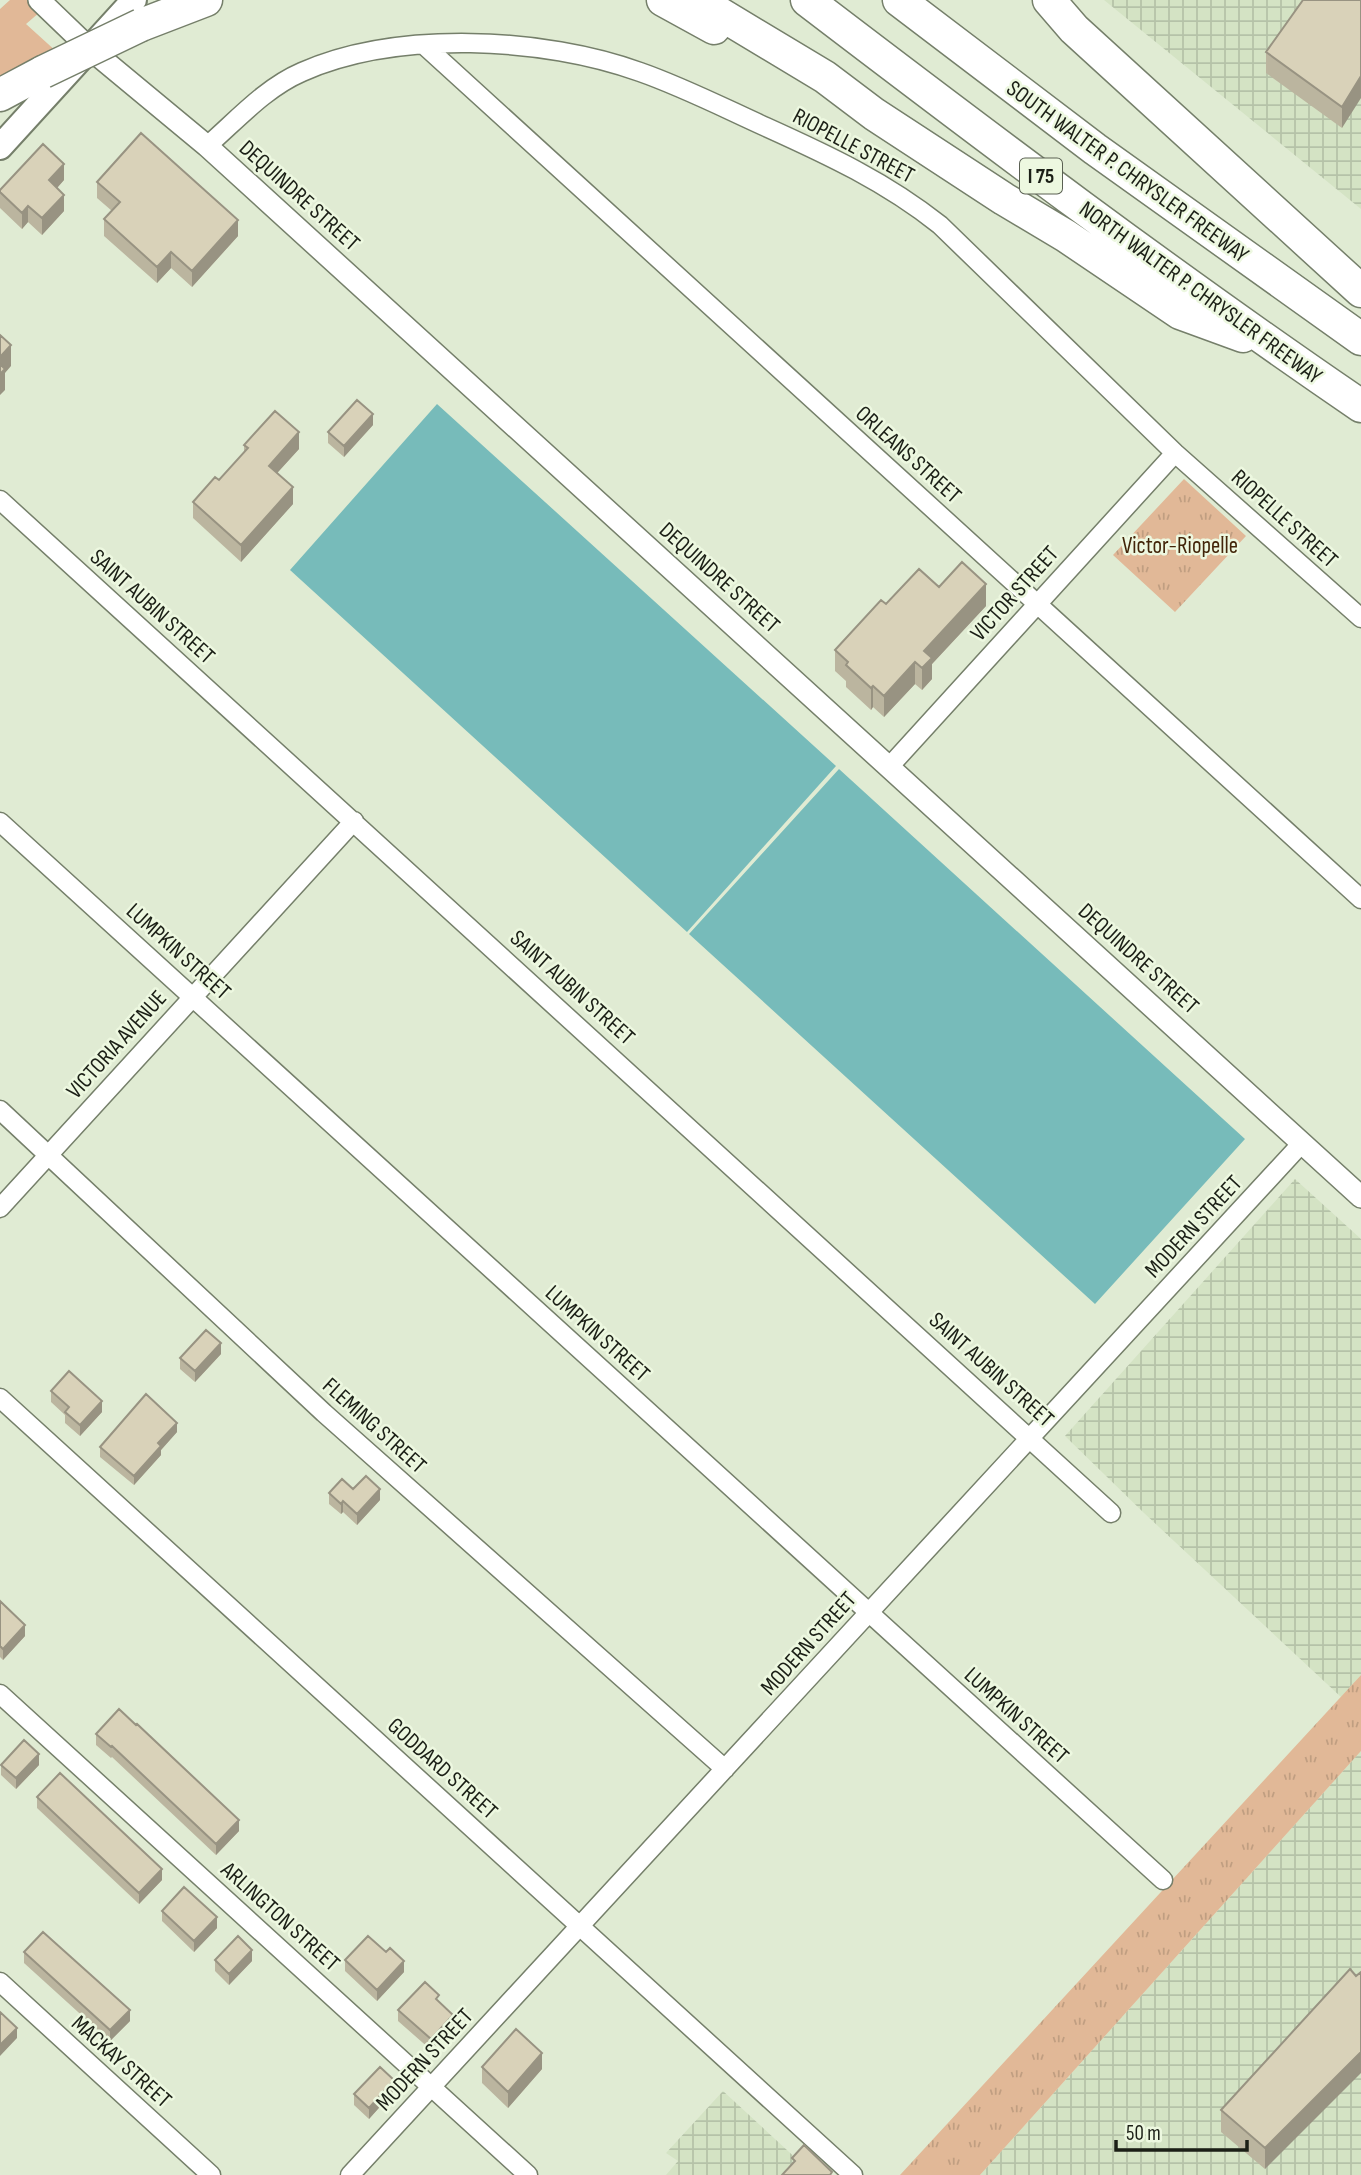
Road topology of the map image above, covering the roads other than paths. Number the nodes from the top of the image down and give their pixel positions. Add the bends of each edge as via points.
1 (39, 0) edge
2 (206, 0) edge
3 (663, 0) edge
4 (697, 0) edge
5 (807, 0) edge
6 (898, 0) edge
7 (1049, 0) edge
8 (153, 11) edge
9 (424, 45) junction
10 (88, 46) junction
11 (48, 81) junction
12 (0, 95) edge
13 (874, 114) junction
14 (207, 146) junction
15 (0, 147) edge
16 (1361, 291) edge
17 (1361, 339) edge
18 (1277, 349) junction
19 (1361, 406) edge
20 (1175, 453) junction
21 (0, 500) edge
22 (1037, 604) junction
23 (1361, 618) edge
24 (890, 766) junction
25 (354, 821) junction
26 (0, 822) edge
27 (1361, 899) edge
28 (193, 997) junction
29 (0, 1110) edge
30 (1302, 1143) junction
31 (49, 1155) junction
32 (1361, 1197) edge
33 (0, 1208) edge
34 (0, 1398) edge
35 (1030, 1437) junction
36 (1111, 1513) dead end
37 (869, 1612) junction
38 (0, 1694) edge
39 (725, 1769) junction
40 (1163, 1880) dead end
41 (580, 1927) junction
42 (0, 1982) edge
43 (431, 2087) junction
44 (211, 2175) edge
45 (350, 2175) edge
46 (528, 2175) edge
47 (853, 2175) edge

1 - 10 street, DEQUINDRE STREET
2 - 8 highway
3 - 13 highway
4 - 13 highway via 825,78
5 - 18 highway, NORTH WALTER P. CHRYSLER FREEWAY / I 75
6 - 17 highway, SOUTH WALTER P. CHRYSLER FREEWAY / I 75
7 - 16 highway via 1074,29
8 - 10 main road
8 - 11 highway, bridge
9 - 14 street, RIOPELLE STREET via 358,55 302,72 264,95
9 - 20 street, RIOPELLE STREET via 488,43 550,49 610,62 669,83 872,177 940,225
9 - 22 street, ORLEANS STREET
10 - 11 main road
10 - 14 street, DEQUINDRE STREET
11 - 12 highway
11 - 15 main road
13 - 18 highway via 1180,313
14 - 24 street, DEQUINDRE STREET
18 - 19 highway, NORTH WALTER P. CHRYSLER FREEWAY / I 75
20 - 22 street, VICTOR STREET
20 - 23 street, RIOPELLE STREET
21 - 25 street, SAINT AUBIN STREET
22 - 24 street, VICTOR STREET
22 - 27 street, ORLEANS STREET
24 - 30 street, DEQUINDRE STREET
25 - 28 street, VICTORIA AVENUE
25 - 35 street, SAINT AUBIN STREET
26 - 28 street, LUMPKIN STREET
28 - 31 street, VICTORIA AVENUE
28 - 37 street, LUMPKIN STREET
29 - 31 street, FLEMING STREET
30 - 32 street, DEQUINDRE STREET
30 - 35 street, MODERN STREET
31 - 33 street, VICTORIA AVENUE
31 - 39 street, FLEMING STREET via 324,1413
34 - 41 street, GODDARD STREET
35 - 36 street, SAINT AUBIN STREET
35 - 37 street, MODERN STREET
37 - 39 street, MODERN STREET
37 - 40 street, LUMPKIN STREET
38 - 43 street, ARLINGTON STREET
39 - 41 street, MODERN STREET
41 - 43 street, MODERN STREET
41 - 47 street, GODDARD STREET
42 - 44 street, MACKAY STREET
43 - 45 street, MODERN STREET
43 - 46 street, ARLINGTON STREET

